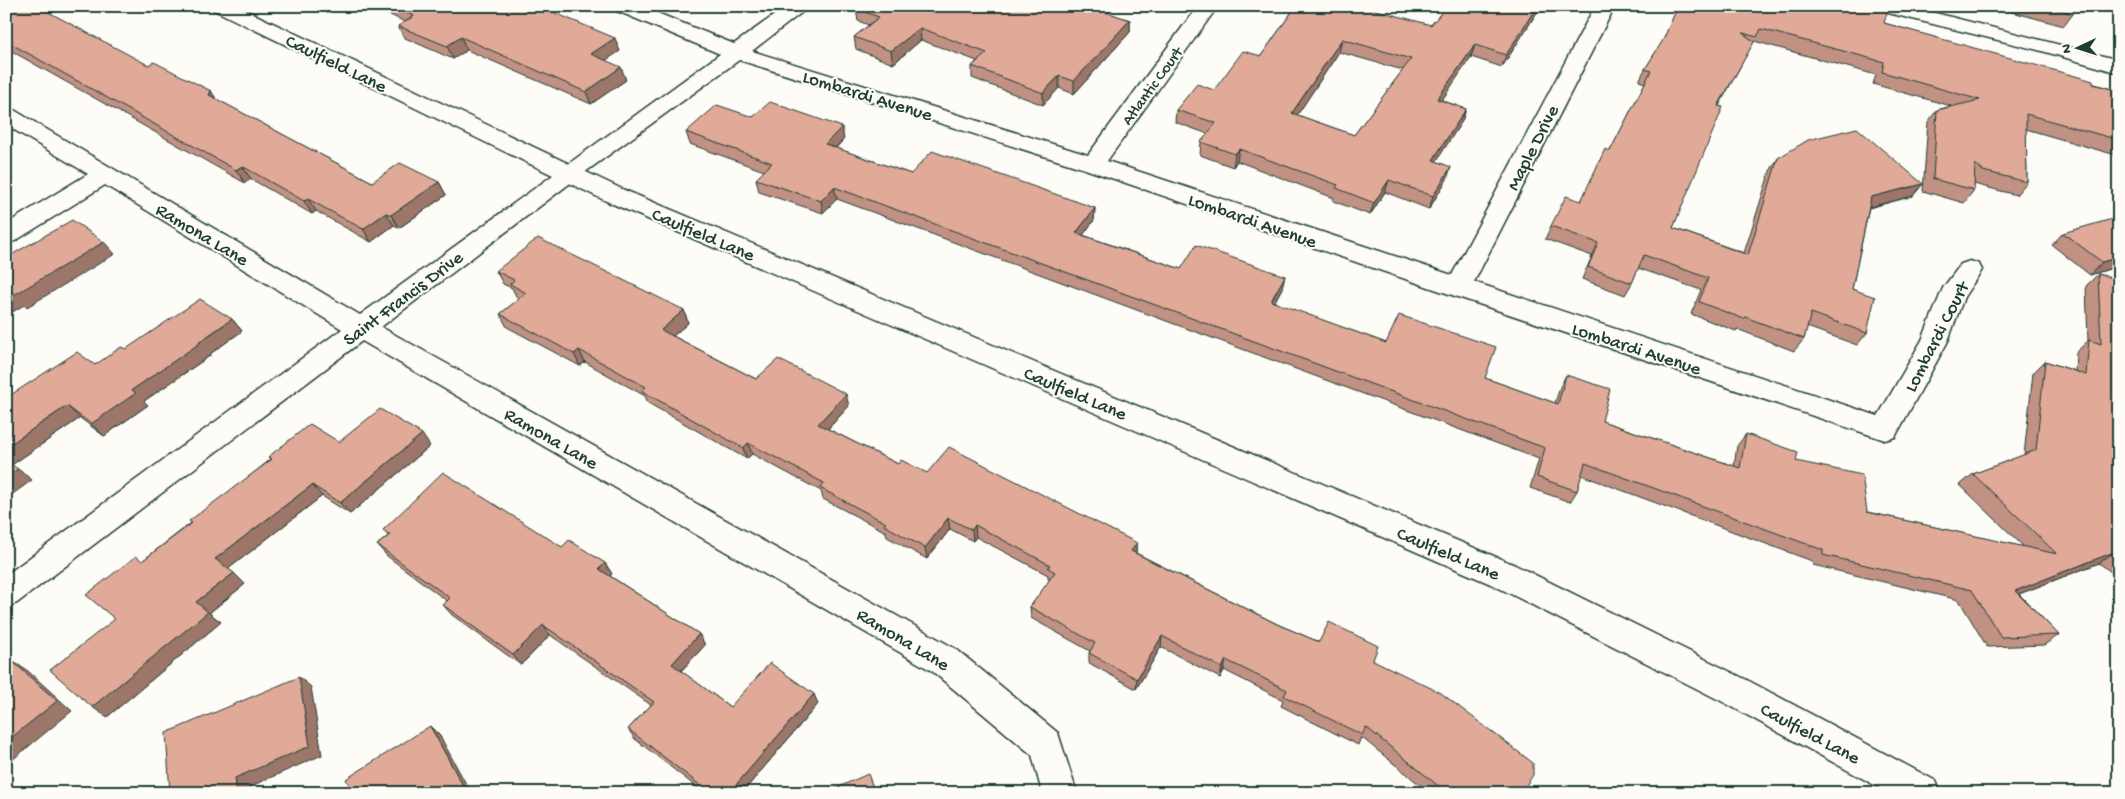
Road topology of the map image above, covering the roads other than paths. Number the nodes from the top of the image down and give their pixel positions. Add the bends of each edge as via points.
1 (221, 6) edge
2 (622, 6) edge
3 (800, 6) edge
4 (1208, 6) edge
5 (1605, 6) edge
6 (1883, 6) edge
7 (737, 53) junction
8 (2119, 67) edge
9 (6, 115) edge
10 (1092, 164) junction
11 (569, 173) junction
12 (106, 174) junction
13 (6, 235) edge
14 (1970, 270) dead end
15 (1458, 288) junction
16 (361, 328) junction
17 (1885, 429) joint
18 (6, 593) edge
19 (1060, 793) edge
20 (1924, 793) edge

1 - 11 street, Caulfield Lane
2 - 7 street, Lombardi Avenue
3 - 7 street, Saint Francis Drive
4 - 10 street, Atlantic Court
5 - 15 street, Maple Drive
6 - 8 street
7 - 10 street, Lombardi Avenue
7 - 11 street, Saint Francis Drive
9 - 12 street, Ramona Lane
10 - 15 street, Lombardi Avenue
11 - 16 street, Saint Francis Drive
11 - 20 street, Caulfield Lane via 1504,575 1737,692
12 - 13 street
12 - 16 street, Ramona Lane
14 - 17 street, Lombardi Court via 1952,294 1935,341
15 - 17 street, Lombardi Avenue
16 - 18 street, Saint Francis Drive
16 - 19 street, Ramona Lane via 944,660 1046,745

